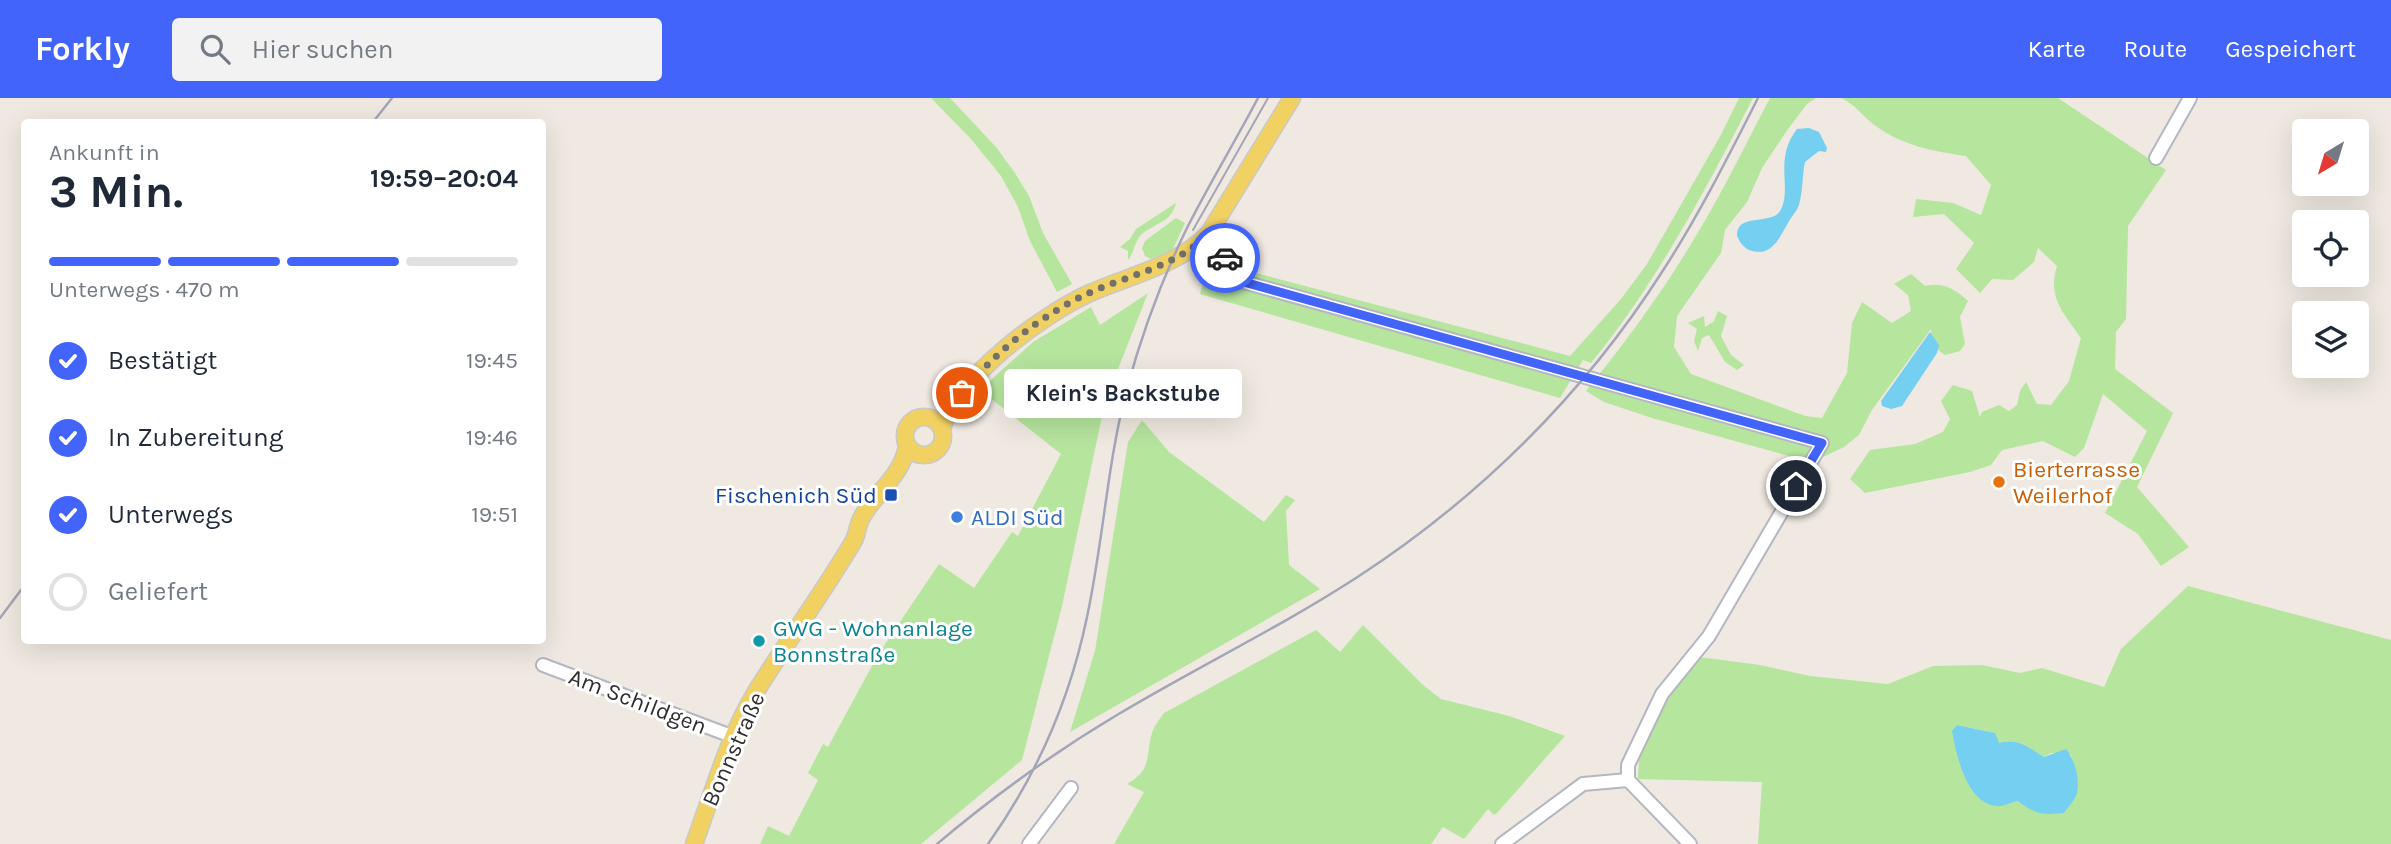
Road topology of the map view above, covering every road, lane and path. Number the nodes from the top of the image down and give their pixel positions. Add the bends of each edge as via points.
1 (1292, 98) edge
2 (2190, 98) edge
3 (2156, 158) dead end
4 (1209, 233) junction
5 (953, 404) junction
6 (927, 417) junction
7 (942, 429) junction
8 (907, 446) junction
9 (925, 456) junction
10 (891, 481) junction
11 (542, 665) dead end
12 (734, 737) junction
13 (1628, 780) junction
14 (1071, 788) dead end
15 (694, 844) edge
16 (1030, 844) edge
17 (1502, 844) edge
18 (1690, 844) edge

1 - 4 main road
2 - 3 street
4 - 5 main road via 1191,251 1086,294 1037,324 1002,352
4 - 13 street via 1240,281 1822,443 1709,636 1662,694 1628,765
5 - 6 main road
5 - 7 main road
6 - 7 main road
6 - 8 main road via 910,423 905,434
7 - 9 main road via 940,447
8 - 9 main road
8 - 10 main road, Bonnstraße
9 - 10 main road, Bonnstraße
10 - 12 main road, Bonnstraße via 862,516 856,538 757,690
11 - 12 street, Am Schildgen
12 - 15 main road, Bonnstraße
13 - 17 street via 1583,784
13 - 18 street
14 - 16 street

